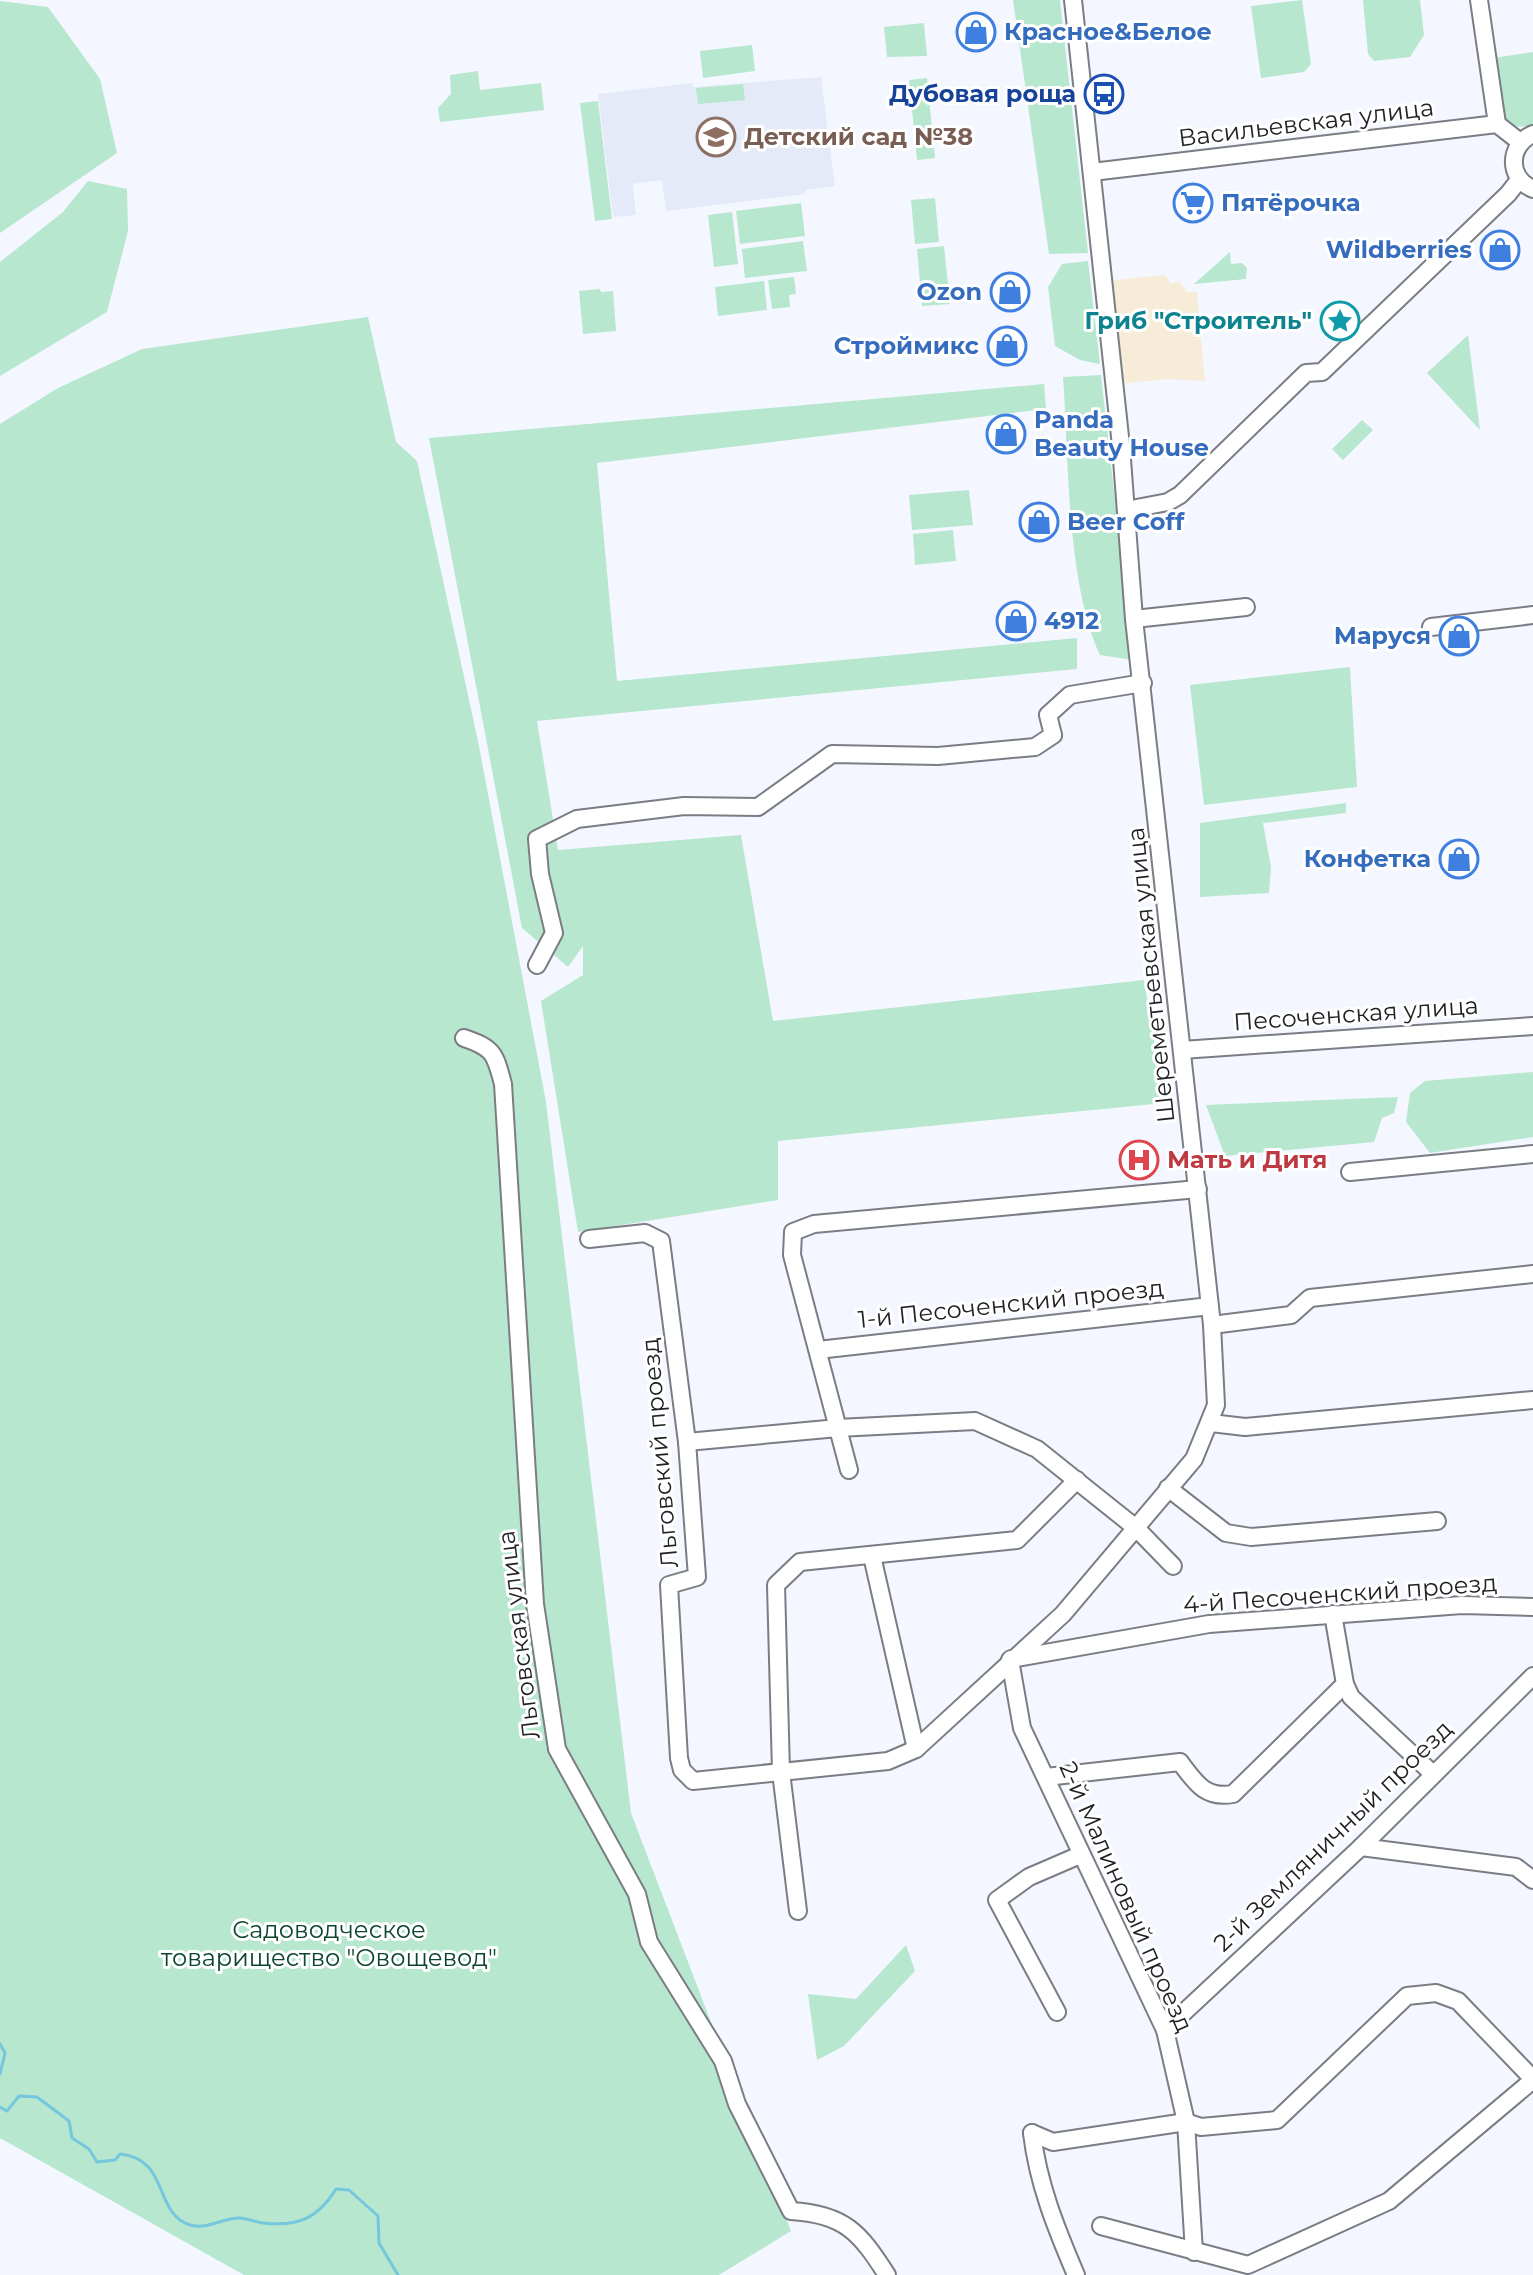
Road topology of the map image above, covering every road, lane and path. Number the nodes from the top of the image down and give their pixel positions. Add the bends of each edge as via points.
1 (1073, 0) edge
2 (1479, 0) edge
3 (1497, 124) junction
4 (1526, 138) edge
5 (1092, 172) junction
6 (1526, 184) edge
7 (1126, 510) junction
8 (1246, 607) dead end
9 (1533, 615) edge
10 (1134, 619) junction
11 (1431, 627) dead end
12 (1143, 683) junction
13 (537, 965) dead end
14 (1533, 1026) edge
15 (464, 1038) dead end
16 (1182, 1050) junction
17 (1533, 1154) edge
18 (1350, 1172) dead end
19 (1198, 1189) junction
20 (589, 1239) dead end
21 (1533, 1274) edge
22 (1210, 1306) junction
23 (1212, 1325) junction
24 (818, 1350) junction
25 (1533, 1400) edge
26 (1211, 1423) junction
27 (838, 1428) junction
28 (687, 1442) junction
29 (849, 1470) dead end
30 (1077, 1480) junction
31 (1168, 1488) junction
32 (1437, 1521) dead end
33 (1136, 1528) junction
34 (872, 1556) junction
35 (1173, 1566) dead end
36 (1533, 1607) edge
37 (1333, 1614) junction
38 (1010, 1660) junction
39 (1533, 1676) edge
40 (1345, 1684) junction
41 (916, 1749) junction
42 (781, 1772) junction
43 (1432, 1773) junction
44 (1046, 1777) junction
45 (693, 1781) joint
46 (1361, 1847) junction
47 (1080, 1855) junction
48 (1530, 1871) edge
49 (798, 1911) dead end
50 (1057, 2012) dead end
51 (1165, 2030) junction
52 (1533, 2080) edge
53 (1186, 2122) junction
54 (1101, 2226) dead end
55 (1194, 2252) junction
56 (887, 2275) edge
57 (1076, 2275) edge

1 - 5 street, Шереметьевская улица
2 - 3 street
3 - 4 street
3 - 5 street, Васильевская улица
4 - 6 street via 1513,161
5 - 7 street, Шереметьевская улица
6 - 7 street via 1508,194 1322,372 1306,373 1180,495
7 - 10 street, Шереметьевская улица
8 - 10 street
9 - 11 street
10 - 12 street, Шереметьевская улица
12 - 13 street via 1070,695 1048,715 1053,735 1035,747 938,756 832,754 758,807 684,806 577,819 537,839 554,933
12 - 16 street, Шереметьевская улица
14 - 16 street, Песоченская улица
15 - 56 street, Льговская улица via 487,1045 503,1084 535,1604 557,1749 637,1894 649,1942 723,2061 737,2104 791,2211 833,2220 861,2234
16 - 19 street, Шереметьевская улица
17 - 18 street
19 - 22 street, Шереметьевская улица
19 - 24 street via 814,1224 793,1232 792,1255
20 - 28 street, Льговский проезд via 645,1233 661,1241
21 - 23 street via 1310,1298 1291,1315
22 - 23 street, Шереметьевская улица
22 - 24 street, 1-й Песоченский проезд
23 - 26 street, Шереметьевская улица via 1218,1382
24 - 27 street
25 - 26 street via 1245,1427
26 - 31 street, Шереметьевская улица via 1194,1459
27 - 28 street, 4-й Песоченский проезд
27 - 29 street
27 - 30 street, 4-й Песоченский проезд via 975,1421 1037,1449
28 - 45 street, Льговский проезд via 697,1577 669,1585 679,1758
30 - 33 street, 4-й Песоченский проезд
30 - 34 street via 1017,1540
31 - 32 street via 1226,1533 1251,1537
31 - 33 street, Шереметьевская улица
33 - 35 street, 4-й Песоченский проезд
33 - 38 street, Шереметьевская улица via 1063,1614
34 - 41 street
34 - 42 street via 800,1562 776,1585
36 - 37 street, 4-й Песоченский проезд via 1462,1605
37 - 38 street, 4-й Песоченский проезд via 1209,1624
37 - 40 street
38 - 41 street, Шереметьевская улица
38 - 44 street, 2-й Малиновый проезд via 1022,1728
39 - 43 street, 2-й Земляничный проезд
40 - 43 street via 1357,1704
40 - 44 street via 1233,1794 1200,1789 1180,1762
41 - 42 street, Шереметьевская улица via 888,1761
42 - 45 street, Шереметьевская улица
42 - 49 street
43 - 46 street, 2-й Земляничный проезд
44 - 47 street, 2-й Малиновый проезд
46 - 48 street
46 - 51 street, 2-й Земляничный проезд
47 - 50 street via 1029,1877 997,1900
47 - 51 street, 2-й Малиновый проезд
51 - 53 street, 2-й Малиновый проезд
52 - 53 street via 1458,2001 1436,1993 1407,1996 1277,2120 1201,2127
52 - 55 street via 1389,2201 1248,2265
53 - 55 street, 2-й Малиновый проезд
53 - 57 street via 1053,2142 1032,2133 1049,2213
54 - 55 street

